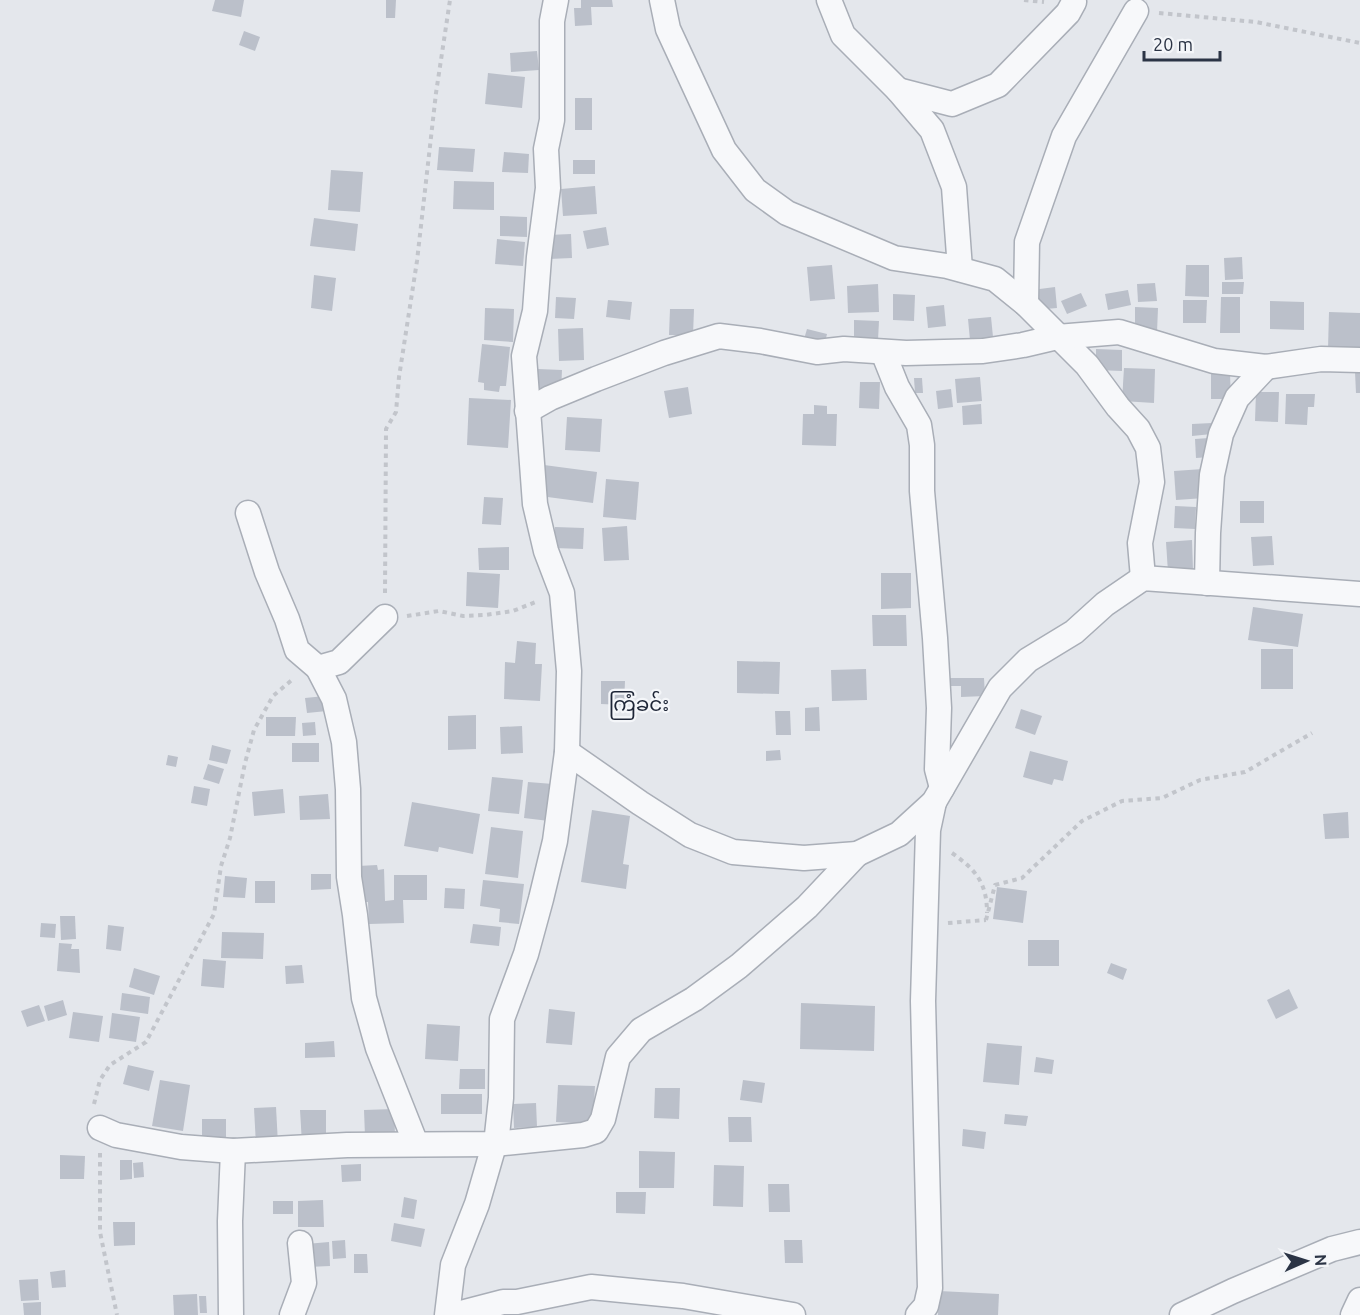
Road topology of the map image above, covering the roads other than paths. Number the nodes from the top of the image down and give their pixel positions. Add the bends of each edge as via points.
1 (556, 0) edge
2 (662, 0) edge
3 (829, 0) edge
4 (1074, 2) dead end
5 (1136, 11) road end
6 (898, 90) junction
7 (960, 269) junction
8 (1026, 304) junction
9 (1057, 337) junction
10 (883, 352) junction
11 (1360, 360) edge
12 (1266, 367) junction
13 (527, 411) junction
14 (248, 513) dead end
15 (1143, 578) junction
16 (1207, 583) junction
17 (1360, 594) edge
18 (385, 617) road end
19 (318, 668) junction
20 (567, 752) junction
21 (938, 795) junction
22 (857, 854) junction
23 (100, 1128) road end
24 (416, 1144) junction
25 (494, 1144) junction
26 (233, 1151) junction
27 (1360, 1242) edge
28 (300, 1243) dead end
29 (1360, 1300) edge
30 (231, 1315) edge
31 (292, 1315) edge
32 (447, 1315) edge
33 (453, 1315) edge
34 (790, 1315) edge
35 (918, 1315) edge
36 (1182, 1315) edge
37 (1353, 1315) edge

1 - 13 street via 552,21 552,120 546,149 548,188 535,311 524,356
2 - 7 street via 668,29 718,140 755,189 787,213 894,258
3 - 6 street via 843,35
4 - 6 street via 1068,14 998,85 952,104
5 - 8 street via 1064,136 1027,242
6 - 7 street via 932,130 954,187
7 - 8 street via 995,279
8 - 9 street
9 - 10 street via 983,351
9 - 12 street via 1119,332 1214,361
9 - 15 street via 1087,364 1138,429 1148,448 1152,482 1140,543
10 - 13 street via 817,352 719,336 596,379
10 - 21 street via 919,425 922,445 939,708
11 - 12 street via 1321,359
12 - 16 street via 1236,398 1221,434 1212,474
13 - 20 street via 535,504 562,593 569,671
14 - 19 street via 297,650
15 - 16 street
15 - 21 street via 1074,632 1028,660 1000,688
16 - 17 street
18 - 19 street via 339,662
19 - 24 street via 334,699 344,742 349,877 364,998 378,1048
20 - 22 street via 690,835 733,852 804,858
20 - 25 street via 555,842 542,899 502,1019 501,1098
21 - 22 street via 899,834
21 - 35 street via 928,830 923,1001 930,1288 926,1306
22 - 25 street via 807,907 739,966 694,999 641,1030 618,1057 603,1119 596,1131 574,1137
23 - 26 street via 116,1135 181,1147
24 - 25 street
24 - 26 street
25 - 32 street via 477,1204 453,1265
26 - 30 street
27 - 36 street via 1332,1249
28 - 31 street via 304,1283
29 - 37 street
33 - 34 street via 591,1287 683,1296

